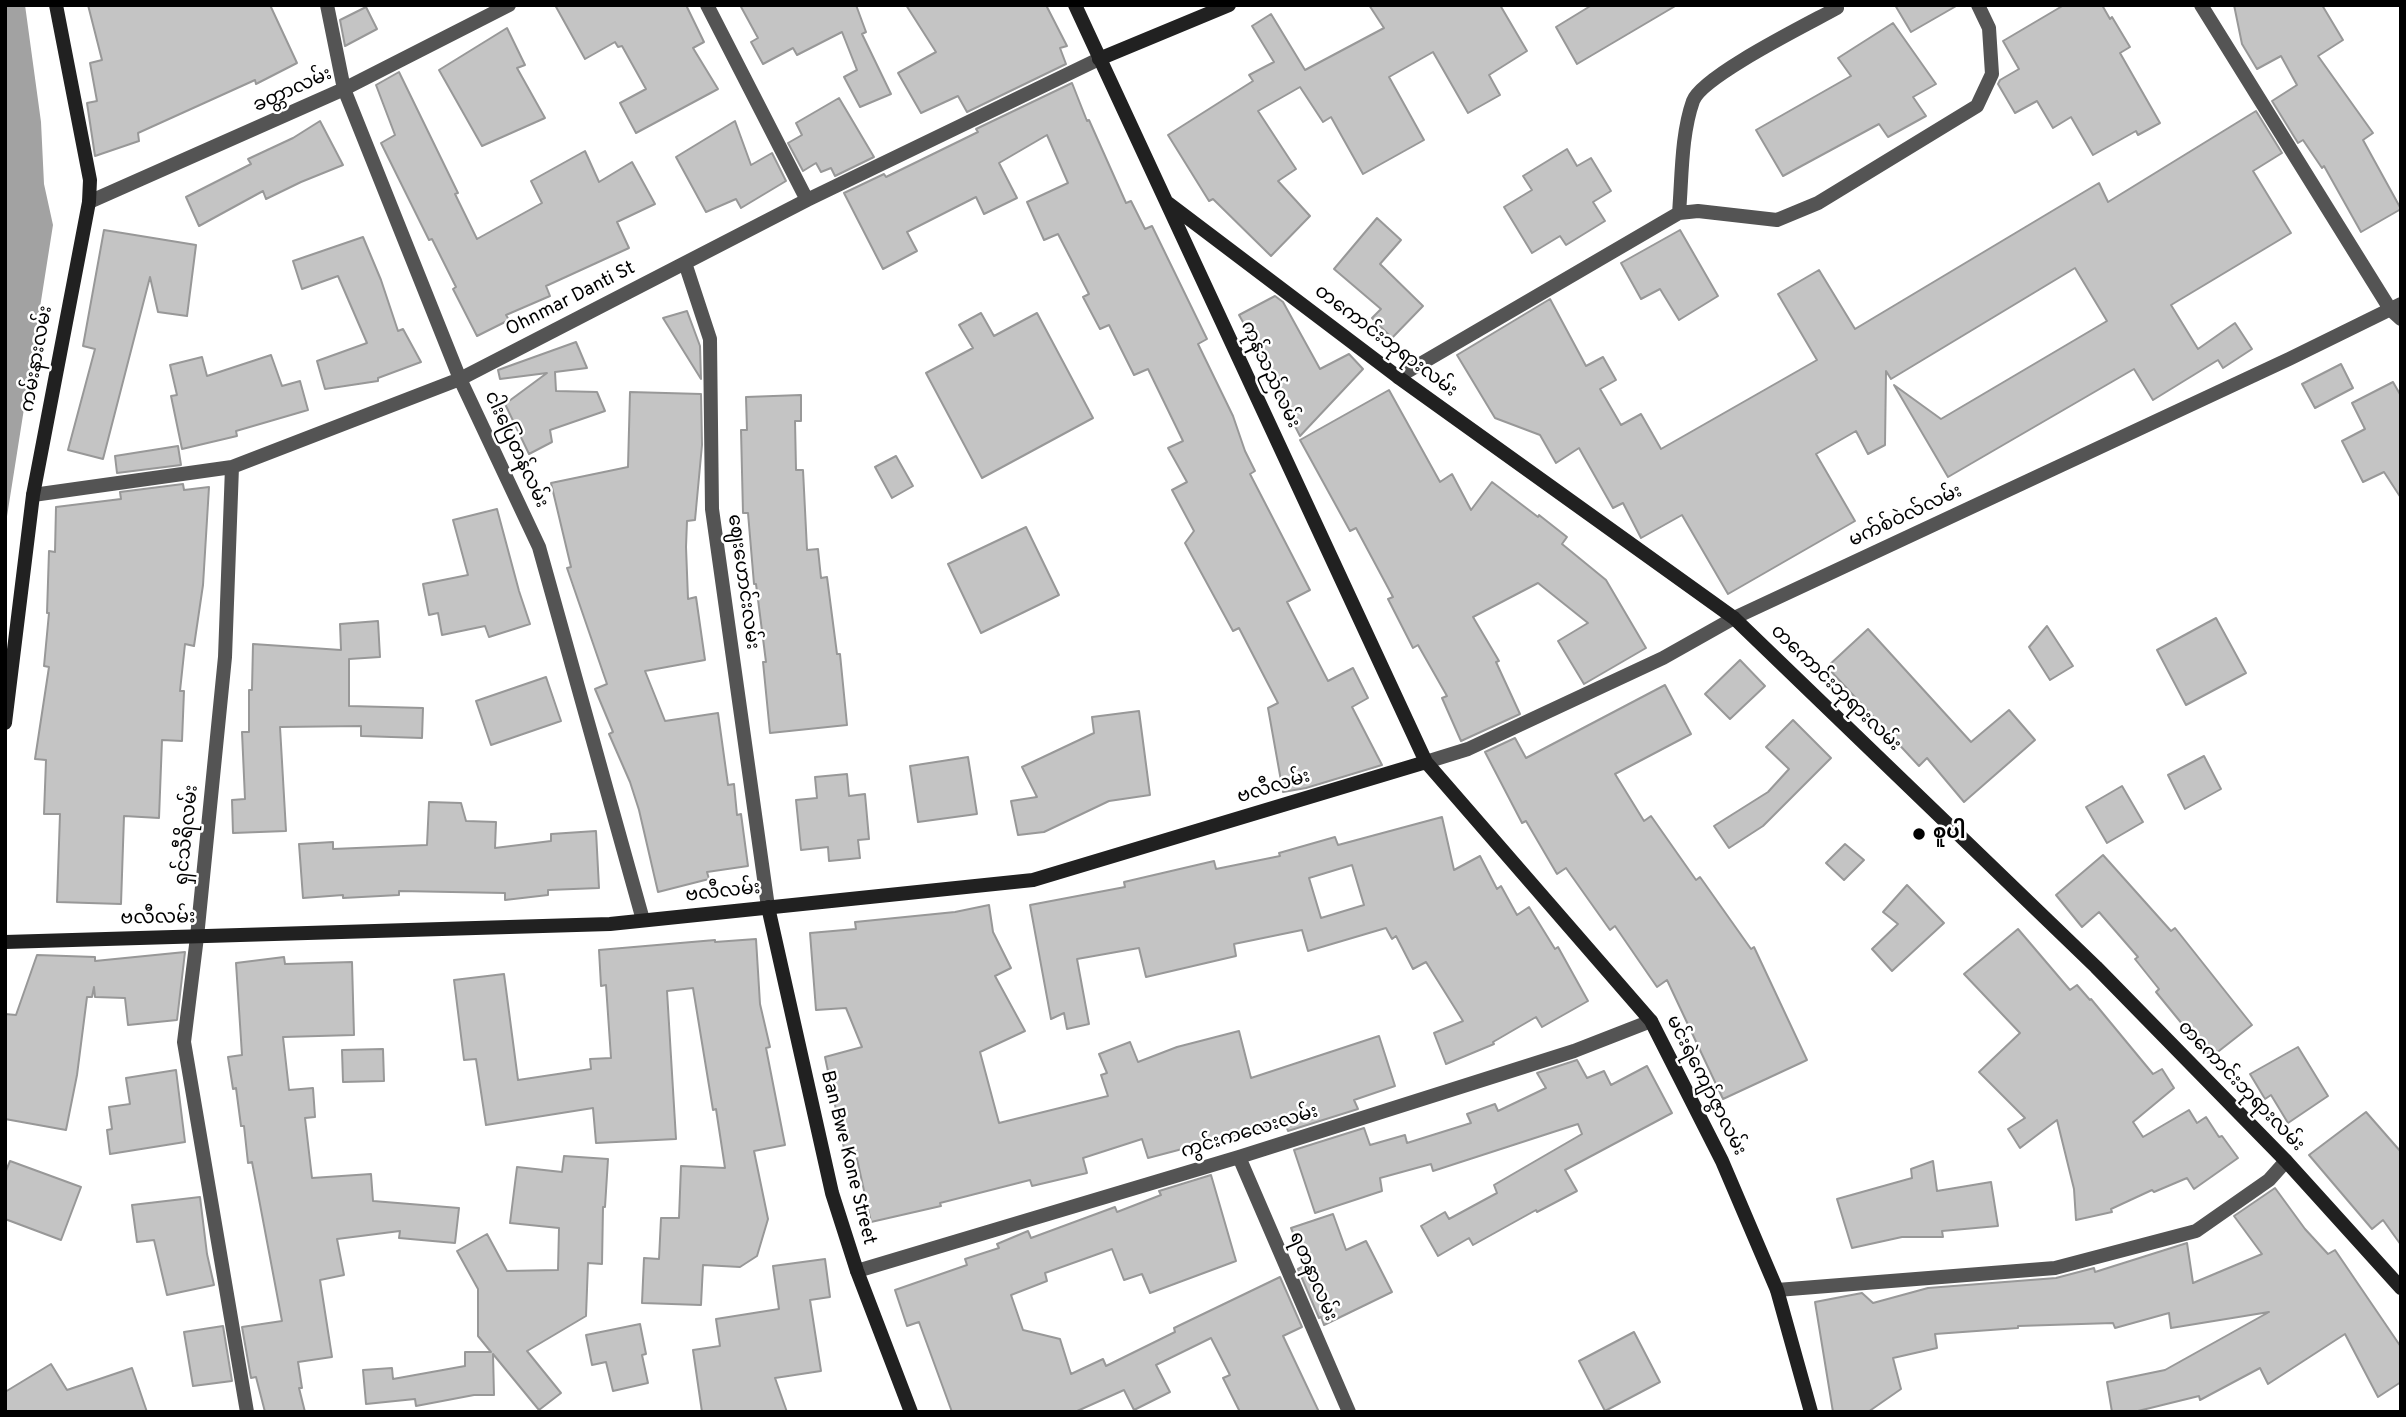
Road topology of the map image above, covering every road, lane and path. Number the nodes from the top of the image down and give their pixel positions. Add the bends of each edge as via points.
1 (56, 5) edge
2 (327, 5) edge
3 (509, 5) edge
4 (708, 5) edge
5 (1075, 5) edge
6 (1228, 5) edge
7 (1978, 5) edge
8 (2201, 5) edge
9 (1837, 8) dead end
10 (1099, 59) junction
11 (344, 89) junction
12 (807, 200) junction
13 (89, 202) junction
14 (1168, 203) junction
15 (1679, 213) junction
16 (685, 263) junction
17 (2397, 310) edge
18 (1398, 377) junction
19 (460, 379) junction
20 (232, 467) junction
21 (33, 495) junction
22 (1734, 618) junction
23 (5, 723) edge
24 (1426, 762) junction
25 (768, 907) junction
26 (643, 920) junction
27 (197, 937) junction
28 (5, 942) edge
29 (1651, 1021) junction
30 (1239, 1157) junction
31 (2286, 1161) junction
32 (857, 1271) junction
33 (2401, 1288) edge
34 (1777, 1290) junction
35 (247, 1412) edge
36 (911, 1412) edge
37 (1349, 1412) edge
38 (1811, 1412) edge

1 - 13 street, ကမ်းနားလမ်း via 90,180
2 - 11 street, ငါးပြေတန်လမ်း
3 - 11 street, ခတ္တာလမ်း
4 - 12 street
5 - 10 street, ကုန်သည်လမ်း
6 - 10 street
7 - 15 street via 1989,28 1992,74 1978,106 1818,203 1777,220
8 - 17 street
9 - 15 street via 1715,78 1694,98 1686,132
10 - 12 street, Ohnmar Danti St
10 - 14 street, ကုန်သည်လမ်း
11 - 13 street, ခတ္တာလမ်း
11 - 19 street, ငါးပြေတန်လမ်း
12 - 16 street, Ohnmar Danti St
13 - 21 street, ကမ်းနားလမ်း
14 - 18 street, တကောင်းဘုရားလမ်း
14 - 24 street, ကုန်သည်လမ်း
15 - 18 street
16 - 19 street, Ohnmar Danti St
16 - 25 street, ဈေးဟောင်းလမ်း via 710,339 712,509
17 - 22 street, မက်စ်ဝဲလ်လမ်း
18 - 22 street, တကောင်းဘုရားလမ်း
19 - 20 street, Ohnmar Danti St
19 - 26 street, ငါးပြေတန်လမ်း via 539,547
20 - 21 street, Ohnmar Danti St
20 - 27 street, ရှင်သီရိလမ်း via 225,657
21 - 23 street, ကမ်းနားလမ်း
22 - 24 street, မက်စ်ဝဲလ်လမ်း via 1651,664 1468,749
22 - 31 street, တကောင်းဘုရားလမ်း via 2096,967
24 - 25 street, ဗလီလမ်း via 1033,880
24 - 29 street, မင်းရဲကျော်ဇွာလမ်း
25 - 26 street, ဗလီလမ်း
25 - 32 street, Ban Bwe Kone Street via 832,1193
26 - 27 street, ဗလီလမ်း
27 - 28 street, ဗလီလမ်း
27 - 35 street, ရှင်သီရိလမ်း via 184,1042
29 - 30 street, ကွင်းကလေးလမ်း via 1574,1051
29 - 34 street, မင်းရဲကျော်ဇွာလမ်း via 1722,1161
30 - 32 street, ကွင်းကလေးလမ်း
30 - 37 street, ရတနာလမ်း
31 - 33 street, တကောင်းဘုရားလမ်း
31 - 34 street via 2269,1180 2196,1231 2055,1268
32 - 36 street, Ban Bwe Kone Street
34 - 38 street, မင်းရဲကျော်ဇွာလမ်း

